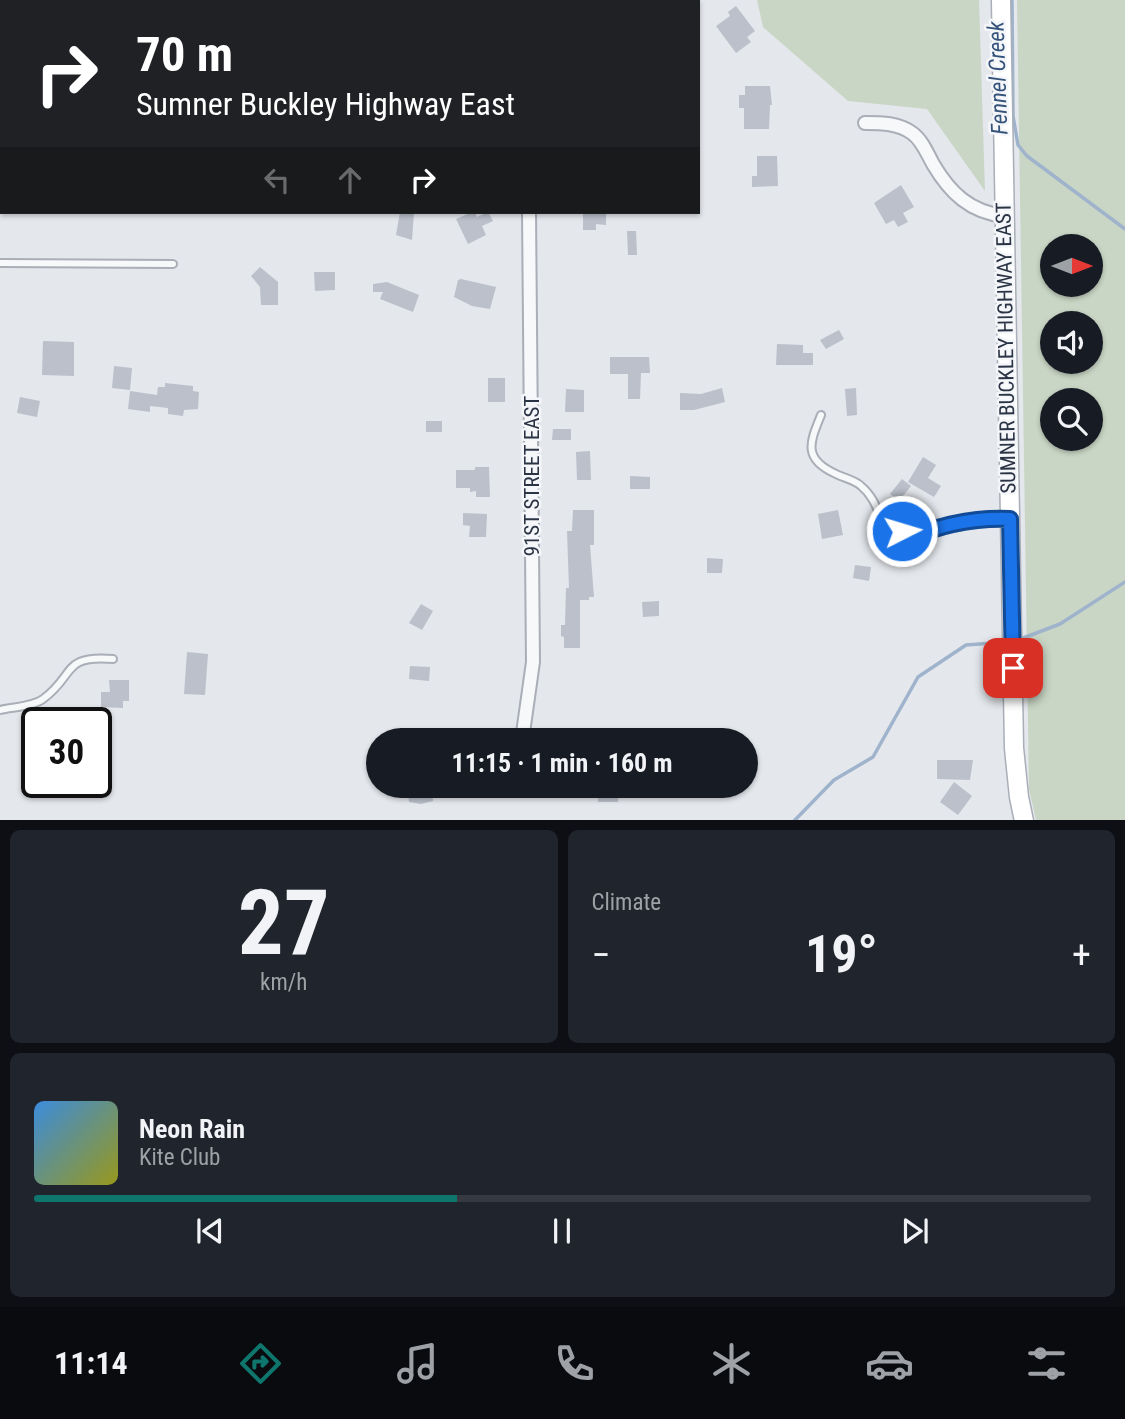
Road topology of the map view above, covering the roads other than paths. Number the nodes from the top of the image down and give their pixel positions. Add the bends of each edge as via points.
1 (1000, 0) edge
2 (865, 124) dead end
3 (529, 214) edge
4 (1004, 216) junction
5 (0, 263) edge
6 (173, 264) dead end
7 (821, 415) dead end
8 (881, 519) joint
9 (1010, 519) junction
10 (113, 659) dead end
11 (0, 710) edge
12 (524, 728) edge
13 (1024, 820) edge

1 - 4 street, SUMNER BUCKLEY HIGHWAY EAST
2 - 4 street via 894,125 915,134 946,182 967,204
3 - 12 street, 91ST STREET EAST via 533,662
4 - 9 street, SUMNER BUCKLEY HIGHWAY EAST
5 - 6 lane
7 - 8 lane via 811,441 812,452 832,472 859,483 873,497
8 - 9 street via 914,534 976,520
9 - 13 street, SUMNER BUCKLEY HIGHWAY EAST via 1014,748
10 - 11 lane via 76,662 43,699

